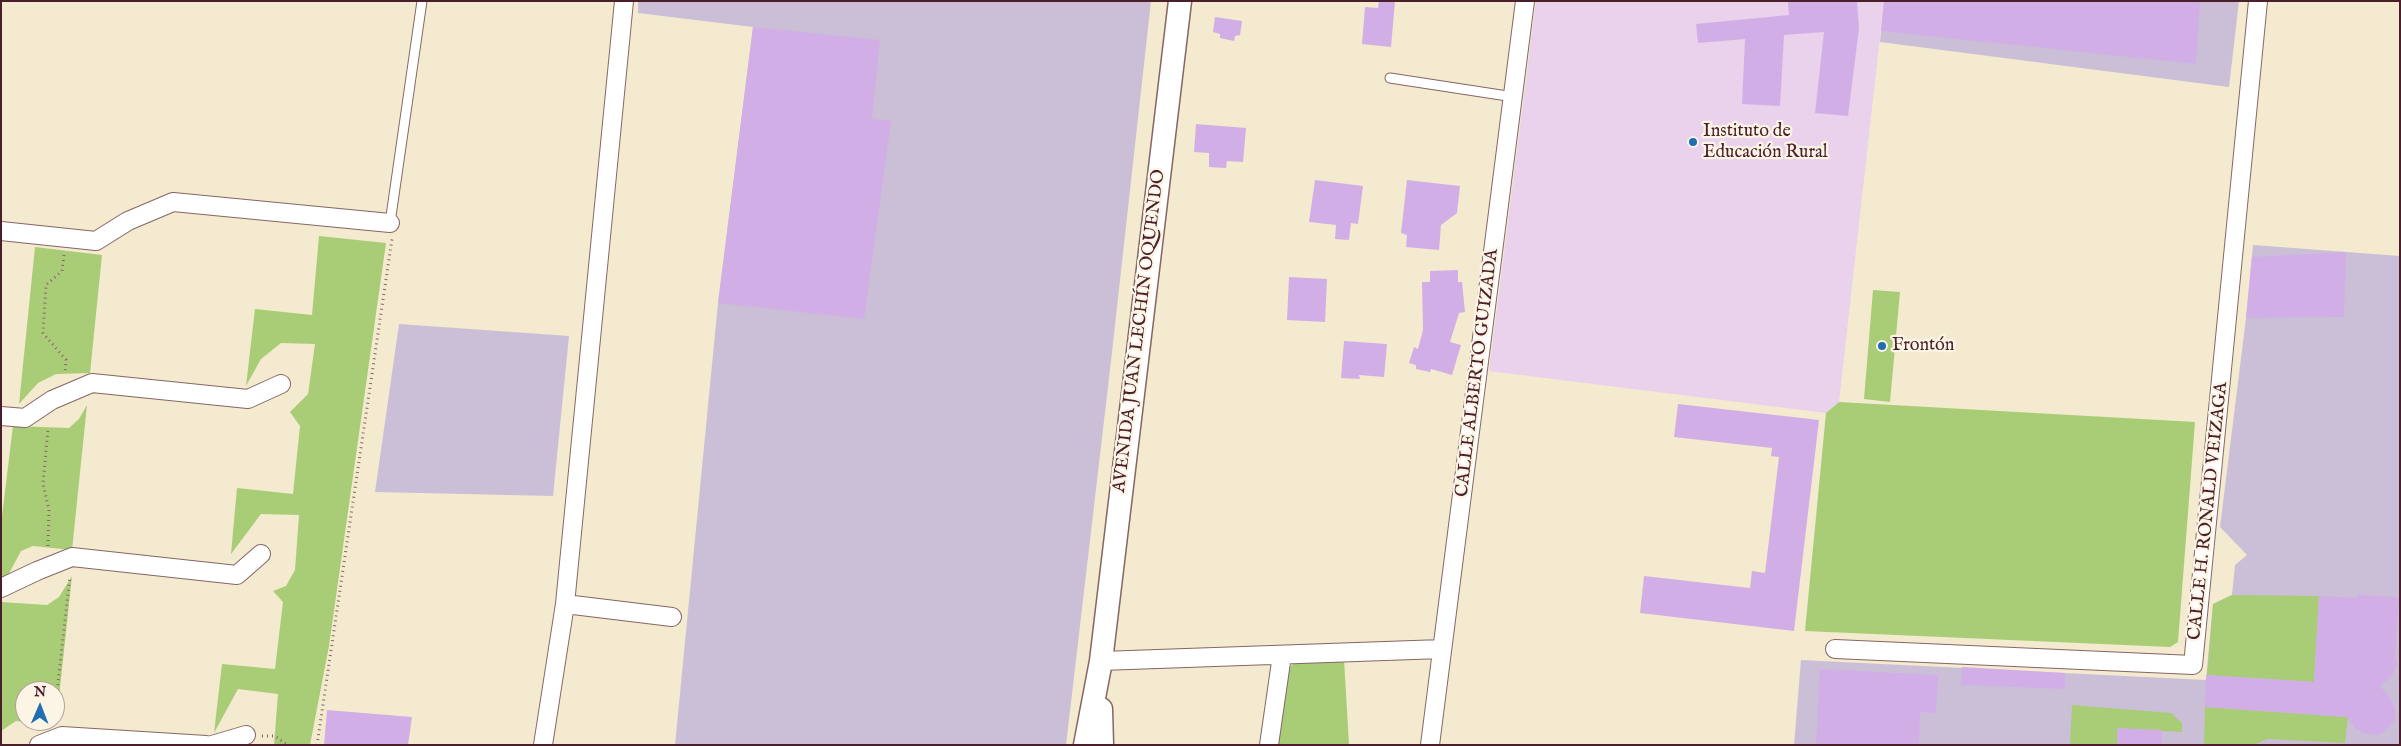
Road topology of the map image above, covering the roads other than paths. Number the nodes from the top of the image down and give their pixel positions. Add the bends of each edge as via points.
1 (422, 1) edge
2 (624, 1) edge
3 (1180, 1) edge
4 (1525, 1) edge
5 (2258, 1) edge
6 (1390, 78) dead end
7 (1514, 97) junction
8 (390, 223) joint
9 (1, 232) edge
10 (281, 384) dead end
11 (1, 416) edge
12 (261, 554) dead end
13 (1, 588) edge
14 (565, 604) junction
15 (672, 617) dead end
16 (1442, 649) junction
17 (1835, 649) dead end
18 (1282, 655) junction
19 (1100, 661) junction
20 (246, 735) road end
21 (39, 745) edge
22 (206, 745) edge
23 (212, 745) edge
24 (544, 745) edge
25 (1085, 745) edge
26 (1102, 745) edge
27 (1269, 745) edge
28 (1430, 745) edge

1 - 8 lane
2 - 14 street
3 - 19 street, AVENIDA JUAN LECHÍN OQUENDO
4 - 7 street, CALLE ALBERTO GUIZADA
5 - 17 street, CALLE H. RONALD VEIZAGA via 2193,664
6 - 7 lane
7 - 16 street, CALLE ALBERTO GUIZADA
8 - 9 street via 173,202 128,221 96,241
10 - 11 street via 248,399 92,383 52,400 24,418
12 - 13 street via 237,575 72,558
14 - 15 street
14 - 24 street
16 - 18 street
16 - 28 street, CALLE ALBERTO GUIZADA
18 - 19 street
18 - 27 street
19 - 25 street, AVENIDA JUAN LECHÍN OQUENDO
19 - 26 street, AVENIDA JUAN LECHÍN OQUENDO
20 - 23 street
21 - 22 street via 62,736

